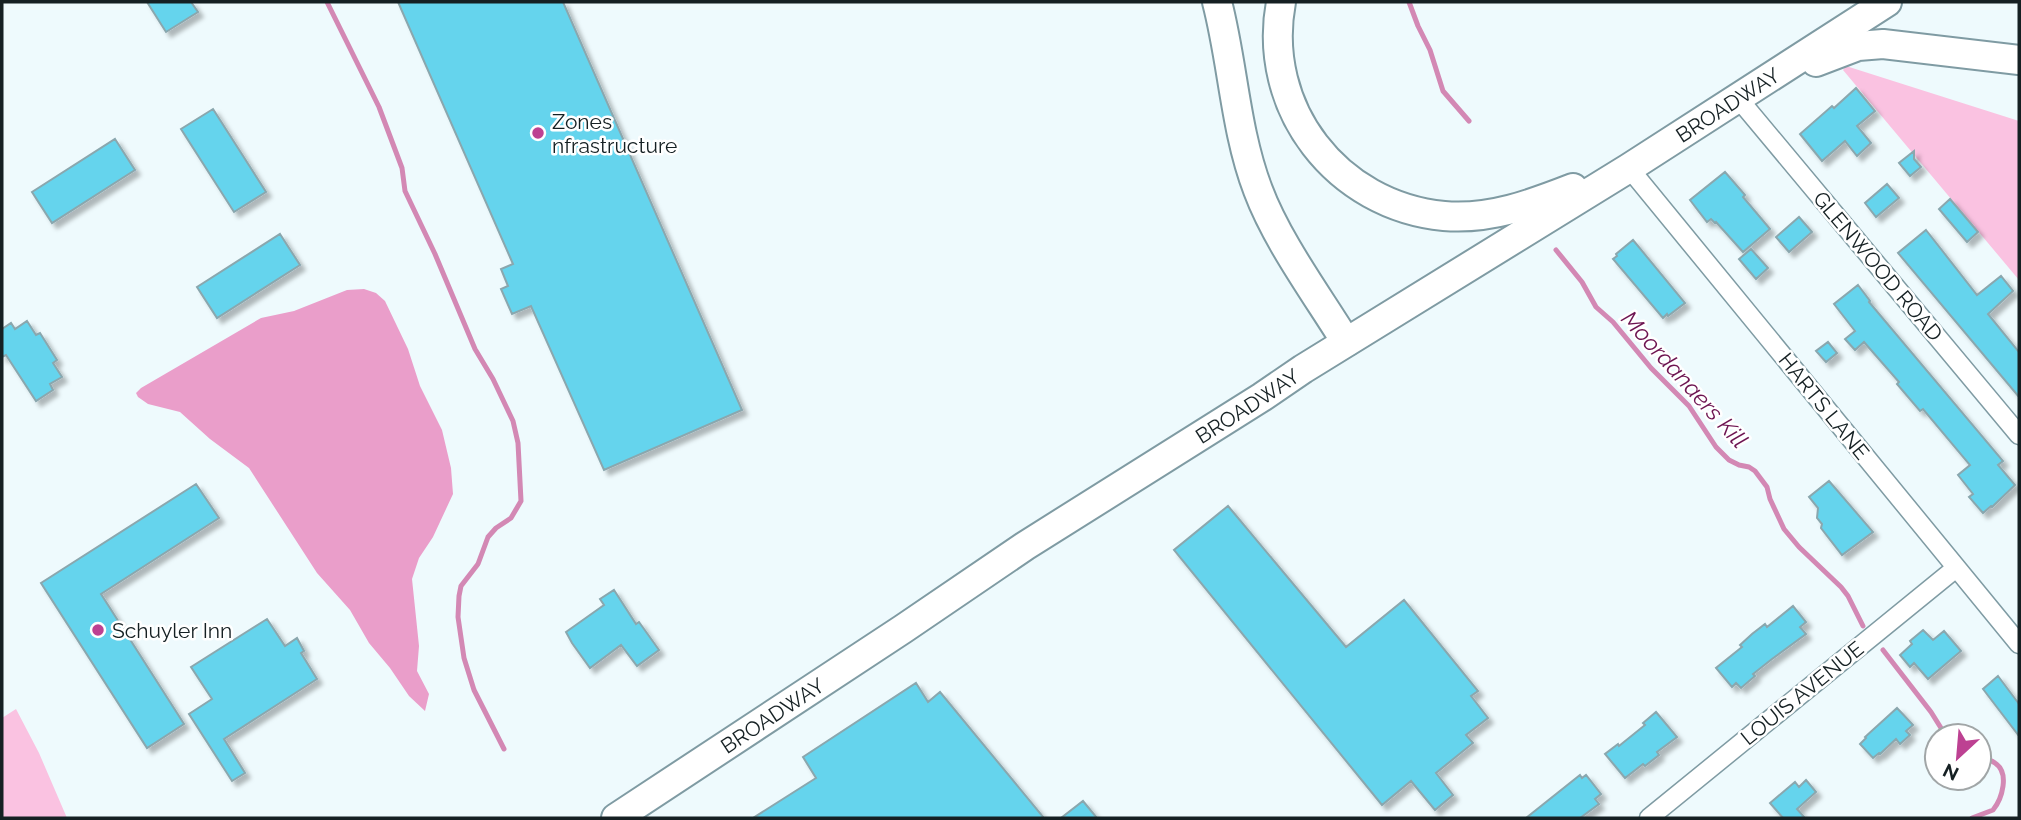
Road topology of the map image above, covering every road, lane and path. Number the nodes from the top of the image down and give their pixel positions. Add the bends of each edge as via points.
1 (1216, 2) edge
2 (1281, 2) edge
3 (1884, 3) edge
4 (2019, 60) edge
5 (1737, 97) junction
6 (1629, 168) junction
7 (1346, 342) junction
8 (2019, 435) edge
9 (1956, 568) junction
10 (2019, 644) edge
11 (616, 818) edge
12 (1648, 818) edge

1 - 7 main road via 1258,190 1284,243
2 - 6 main road via 1279,54 1290,102 1301,125 1334,167 1374,195 1420,212 1473,216 1524,206
3 - 5 main road, BROADWAY
4 - 5 main road via 1882,44 1858,46
5 - 6 main road, BROADWAY
5 - 8 street, GLENWOOD ROAD
6 - 7 main road, BROADWAY
6 - 9 street, HARTS LANE
7 - 11 main road, BROADWAY via 1025,545
9 - 10 street, HARTS LANE
9 - 12 street, LOUIS AVENUE

